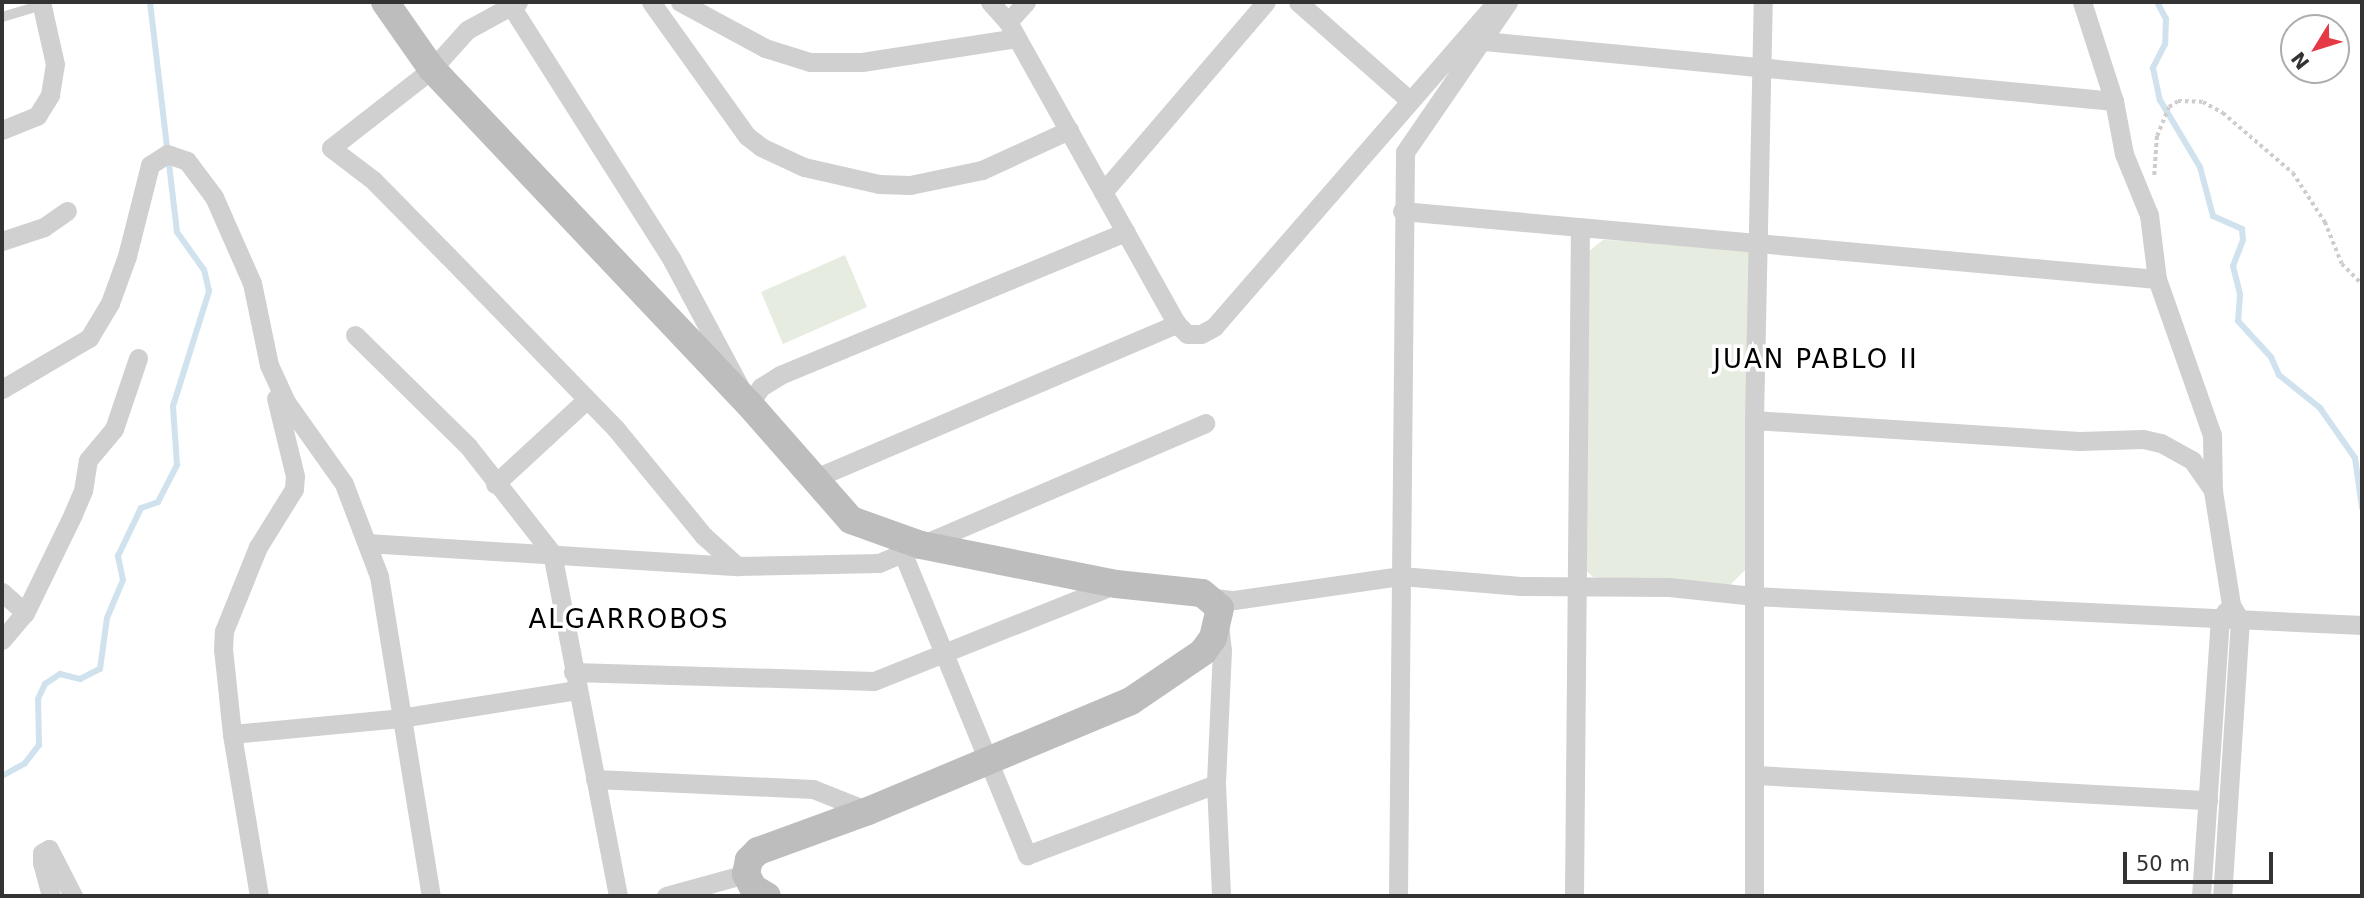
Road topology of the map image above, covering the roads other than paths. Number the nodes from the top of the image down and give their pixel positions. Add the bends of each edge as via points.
1 (385, 2) edge
2 (651, 2) edge
3 (680, 2) edge
4 (990, 2) edge
5 (1026, 2) edge
6 (1266, 2) edge
7 (1298, 2) edge
8 (1497, 2) edge
9 (1508, 2) edge
10 (1763, 2) edge
11 (2082, 2) edge
12 (42, 3) edge
13 (514, 4) edge
14 (2, 17) edge
15 (1012, 30) junction
16 (1484, 41) junction
17 (1762, 68) junction
18 (432, 69) junction
19 (1409, 100) junction
20 (2114, 101) junction
21 (1069, 130) junction
22 (2, 131) edge
23 (1103, 192) junction
24 (67, 211) dead end
25 (1402, 211) junction
26 (1580, 227) junction
27 (1126, 232) junction
28 (2, 241) edge
29 (1759, 243) junction
30 (2157, 279) junction
31 (1177, 324) junction
32 (355, 335) dead end
33 (138, 358) dead end
34 (269, 365) junction
35 (2, 389) edge
36 (586, 400) junction
37 (749, 404) junction
38 (1754, 420) junction
39 (1205, 423) dead end
40 (813, 479) junction
41 (495, 484) junction
42 (2214, 491) junction
43 (367, 543) junction
44 (912, 549) junction
45 (552, 553) junction
46 (737, 566) junction
47 (1401, 576) junction
48 (1116, 584) junction
49 (1579, 584) junction
50 (2, 592) edge
51 (1753, 596) junction
52 (1217, 610) junction
53 (26, 613) junction
54 (2230, 614) junction
55 (2362, 625) edge
56 (2, 640) edge
57 (944, 654) junction
58 (575, 681) junction
59 (400, 718) junction
60 (232, 734) junction
61 (988, 758) junction
62 (1756, 775) junction
63 (595, 779) junction
64 (1216, 784) junction
65 (2207, 800) junction
66 (868, 811) junction
67 (746, 874) junction
68 (51, 896) edge
69 (72, 896) edge
70 (259, 896) edge
71 (431, 896) edge
72 (618, 896) edge
73 (666, 896) edge
74 (767, 896) edge
75 (1221, 896) edge
76 (1398, 896) edge
77 (1574, 896) edge
78 (1755, 896) edge
79 (2201, 896) edge
80 (2222, 896) edge

1 - 18 street
2 - 21 street via 747,135 761,147 804,167 879,184 910,186 982,170
3 - 15 street via 765,48 810,62 862,62
4 - 15 street
5 - 15 street
6 - 23 street
7 - 19 street
8 - 19 street
9 - 16 street
10 - 17 street
11 - 20 street
12 - 14 lane
12 - 22 street via 55,64 50,95 37,116
13 - 18 street via 467,30
13 - 37 street via 672,260
15 - 21 street
16 - 17 street
16 - 25 street via 1409,143
17 - 20 street
17 - 29 street
18 - 36 street via 331,148 373,180
18 - 37 street
19 - 31 street via 1214,327 1201,334 1186,334
20 - 30 street via 2124,154 2149,215
21 - 23 street
23 - 27 street
24 - 28 street via 44,227
25 - 26 street
25 - 47 street
26 - 29 street
26 - 49 street
27 - 31 street
27 - 37 street via 780,375 761,387
29 - 30 street
29 - 38 street
30 - 42 street via 2207,416
31 - 40 street
32 - 41 street via 468,446
33 - 53 street via 114,429 88,460 83,491
34 - 35 street via 252,283 215,197 187,161 167,154 158,157 144,175 127,256 110,303 89,338
34 - 43 street via 292,415 344,484
34 - 60 street via 295,476 294,489 258,547 224,631
36 - 41 street
36 - 46 street via 616,429 704,536
37 - 40 street
38 - 42 street via 2079,441 2143,439 2192,460
38 - 51 street
39 - 44 street
40 - 44 street via 851,520
41 - 45 street
42 - 54 street
43 - 45 street
43 - 59 street via 379,576
44 - 46 street via 879,563
44 - 48 street
44 - 57 street
45 - 46 street
45 - 58 street
47 - 49 street via 1521,586
47 - 52 street via 1234,600
47 - 76 street
48 - 52 street
48 - 57 street
49 - 51 street
49 - 77 street
50 - 53 street
51 - 54 street
51 - 62 street
52 - 61 street via 1203,652 1154,689
52 - 64 street via 1222,650
53 - 56 street
54 - 55 street
54 - 65 street
54 - 80 street
57 - 58 street via 902,673 852,684
57 - 61 street
58 - 59 street
58 - 63 street
59 - 60 street
59 - 71 street
60 - 70 street
61 - 64 street via 1027,855
61 - 66 street
62 - 65 street
62 - 78 street
63 - 66 street via 813,789
63 - 72 street
64 - 75 street
65 - 79 street
66 - 67 street via 758,851 749,860
67 - 73 street
67 - 74 street via 753,888
68 - 69 street via 41,863 42,853 48,849

